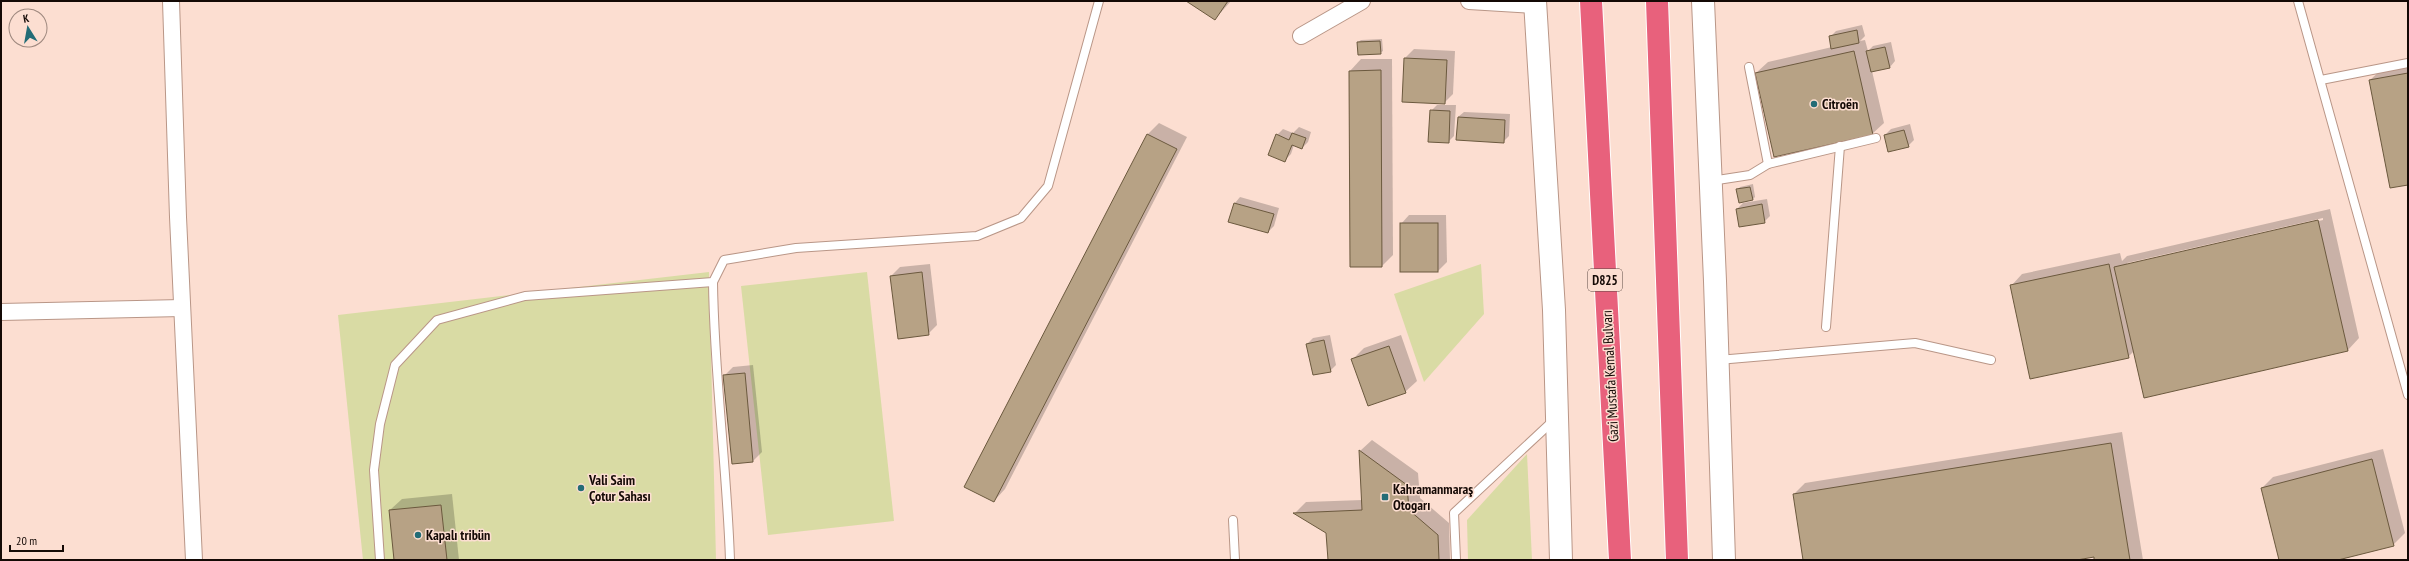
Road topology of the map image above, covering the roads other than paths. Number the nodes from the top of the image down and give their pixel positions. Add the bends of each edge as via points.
1 (171, 1) edge
2 (1099, 1) edge
3 (1362, 1) edge
4 (1469, 1) edge
5 (1591, 1) edge
6 (1657, 1) edge
7 (1703, 1) edge
8 (2298, 1) edge
9 (1535, 3) edge
10 (1301, 36) dead end
11 (2408, 63) edge
12 (1749, 67) dead end
13 (2321, 80) junction
14 (1876, 138) dead end
15 (1840, 146) junction
16 (1768, 164) junction
17 (1711, 181) junction
18 (713, 282) junction
19 (182, 308) junction
20 (1, 312) edge
21 (1826, 327) dead end
22 (1718, 360) junction
23 (1992, 360) dead end
24 (2408, 395) edge
25 (1556, 418) junction
26 (1233, 520) dead end
27 (194, 560) edge
28 (380, 560) edge
29 (730, 560) edge
30 (1235, 560) edge
31 (1456, 560) edge
32 (1561, 560) edge
33 (1620, 560) edge
34 (1677, 560) edge
35 (1724, 560) edge

1 - 19 street
2 - 18 lane via 1048,186 1021,218 977,236 796,248 724,260
3 - 10 street
4 - 9 street
5 - 33 highway, Gazi Mustafa Kemal Bulvarı / D825
6 - 34 highway
7 - 17 street
8 - 13 lane
9 - 25 street via 1554,310
11 - 13 lane
12 - 16 lane
13 - 24 lane
14 - 15 lane
15 - 16 lane
15 - 21 lane
16 - 17 lane via 1750,175
17 - 22 street
18 - 28 lane via 525,296 437,320 395,365 380,424 374,470
18 - 29 lane via 714,345
19 - 20 street
19 - 27 street
22 - 23 lane via 1915,343
22 - 35 street
25 - 31 lane via 1454,513
25 - 32 street
26 - 30 lane

